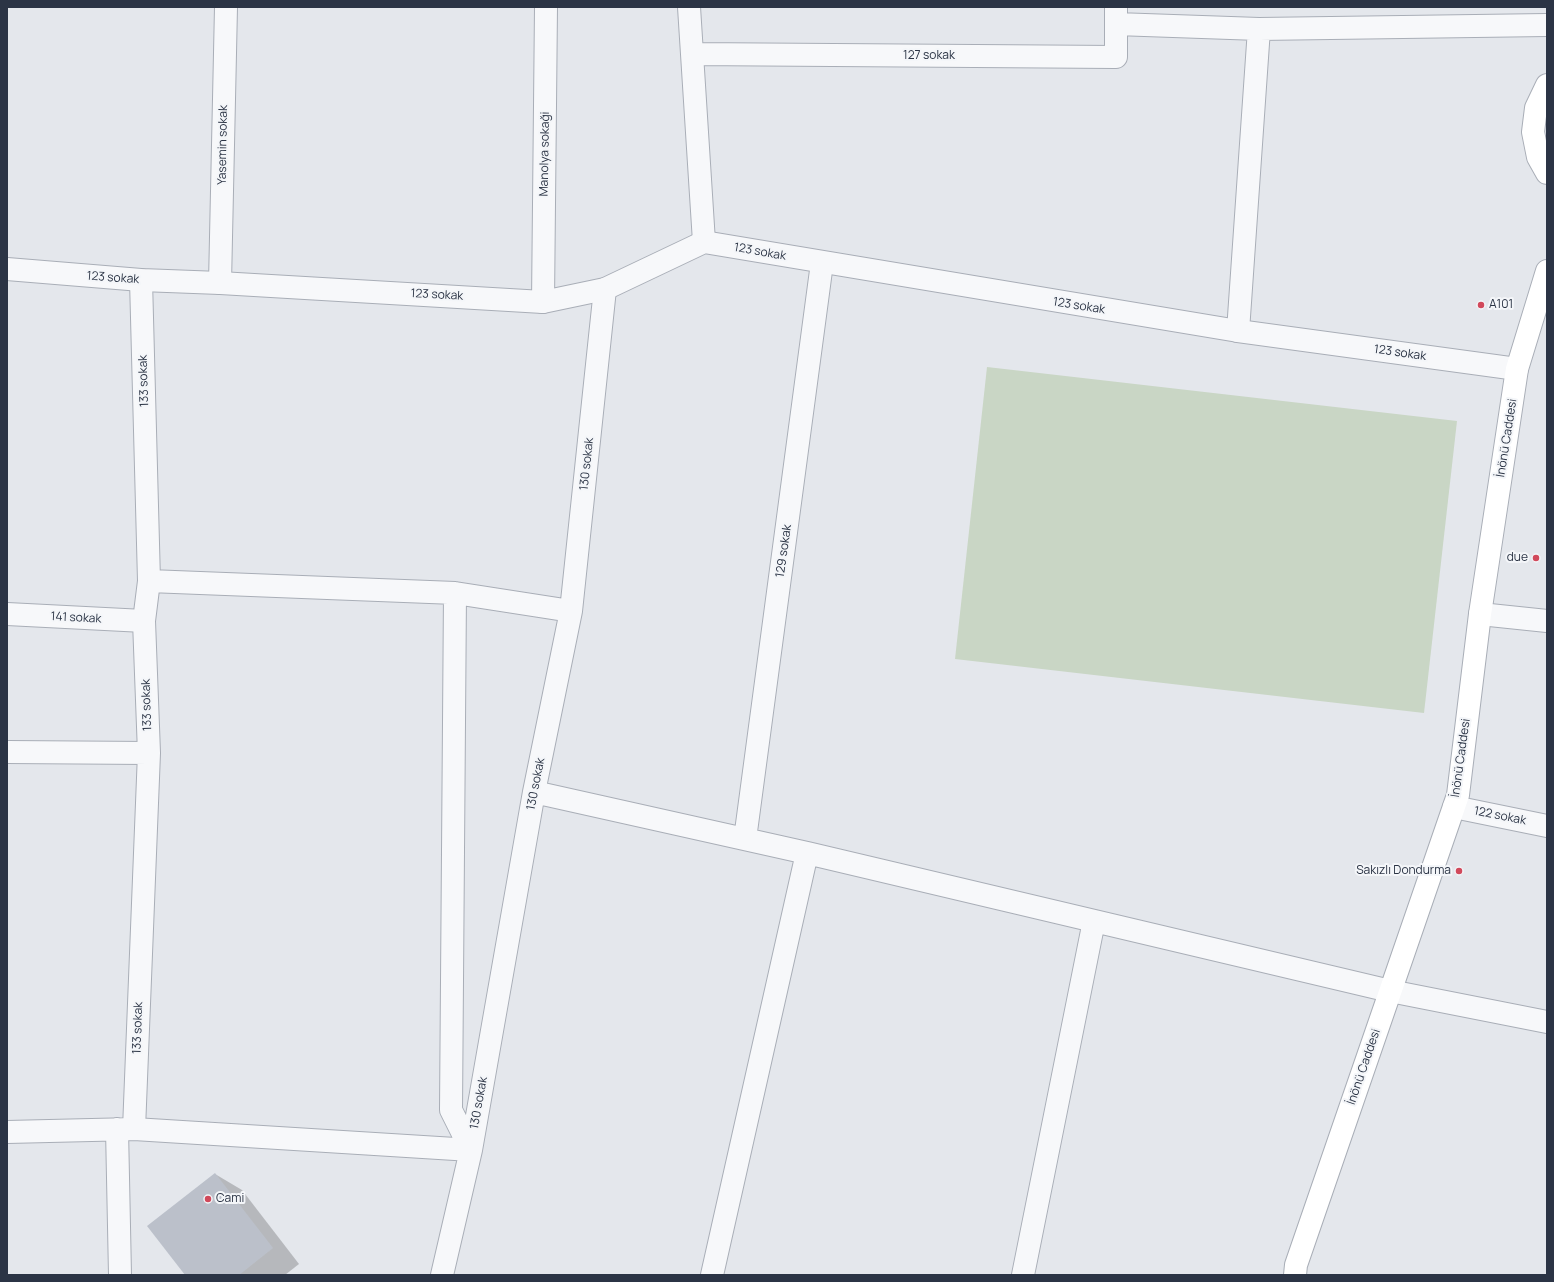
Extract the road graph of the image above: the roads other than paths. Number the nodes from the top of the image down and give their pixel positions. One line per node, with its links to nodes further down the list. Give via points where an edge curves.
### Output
1 (226, 7): 15 (street, Yasemin sokak)
2 (546, 7): 17 (street, Manolya sokaği)
3 (689, 7): 7 (street)
4 (1116, 16): 6 (street); 7 (street, 127 sokak, via 1116,57)
5 (1547, 24): 6 (street)
6 (1258, 29): 18 (street)
7 (692, 54): 10 (street)
8 (1547, 85): 9 (main road, via 1536,108 1533,132 1538,157)
9 (1547, 173)
10 (704, 242): 11 (street, 123 sokak); 16 (street, 123 sokak)
11 (822, 263): 18 (street, 123 sokak); 32 (street, 129 sokak)
12 (7, 269): 14 (street, 123 sokak)
13 (1547, 271): 19 (main road, İnönü Caddesi)
14 (141, 280): 15 (street, 123 sokak); 20 (street, 133 sokak)
15 (220, 283): 17 (street, 123 sokak)
16 (605, 289): 17 (street, 123 sokak); 22 (street, 130 sokak)
17 (544, 302)
18 (1238, 331): 19 (street, 123 sokak)
19 (1517, 369): 24 (main road, İnönü Caddesi)
20 (149, 581): 21 (street); 25 (street, 133 sokak)
21 (455, 593): 22 (street); 39 (street, via 451,1110)
22 (571, 610): 29 (street, 130 sokak)
23 (7, 614): 25 (street, 141 sokak)
24 (1480, 614): 26 (street); 30 (main road, İnönü Caddesi, via 1458,795)
25 (144, 621): 28 (street, 133 sokak)
26 (1547, 621)
27 (7, 752): 28 (street)
28 (149, 752): 37 (street, 133 sokak)
29 (534, 792): 32 (street); 39 (street, 130 sokak)
30 (1454, 807): 31 (street, 122 sokak); 35 (main road, İnönü Caddesi)
31 (1547, 826)
32 (745, 839): 33 (street)
33 (807, 853): 34 (street); 42 (street)
34 (1094, 921): 35 (street); 43 (street)
35 (1390, 991): 36 (street); 44 (main road, İnönü Caddesi, via 1296,1265)
36 (1547, 1022)
37 (125, 1129): 38 (street); 39 (street); 40 (street, 133 sokak)
38 (7, 1132)
39 (471, 1150): 41 (street, 130 sokak)
40 (120, 1275)
41 (442, 1275)
42 (712, 1275)
43 (1023, 1275)
44 (1295, 1275)

